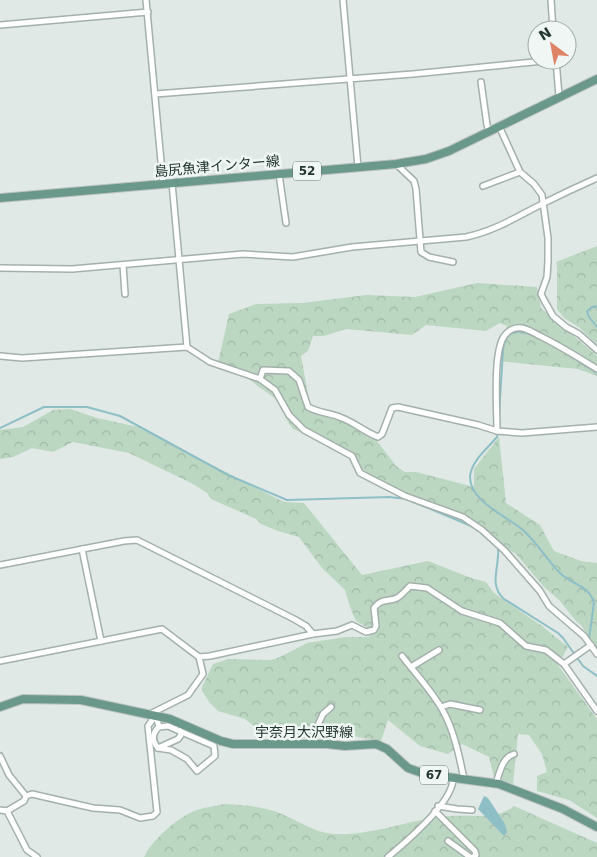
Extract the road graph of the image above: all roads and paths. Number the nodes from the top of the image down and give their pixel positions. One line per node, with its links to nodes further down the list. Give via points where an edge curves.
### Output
1 (146, 0): 4 (street)
2 (343, 0): 9 (street)
3 (551, 0): 5 (street)
4 (148, 12): 6 (street); 12 (street)
5 (553, 20)
6 (0, 25)
7 (527, 63): 9 (street)
8 (556, 70): 13 (street)
9 (351, 78): 12 (street); 17 (street)
10 (597, 78): 13 (main road, 島尻魚津インター線 / 52)
11 (481, 82): 15 (street)
12 (156, 94): 22 (street)
13 (559, 96): 14 (main road, 島尻魚津インター線 / 52)
14 (500, 126): 15 (main road, 島尻魚津インター線 / 52); 18 (street)
15 (489, 131): 16 (main road, 島尻魚津インター線 / 52, via 436,156)
16 (396, 164): 17 (main road, 島尻魚津インター線 / 52); 27 (street, via 414,181)
17 (358, 167): 19 (main road, 島尻魚津インター線 / 52)
18 (520, 172): 23 (street); 25 (street, via 534,184 542,195)
19 (279, 174): 21 (main road, 島尻魚津インター線 / 52); 26 (street)
20 (597, 178): 25 (street)
21 (172, 183): 22 (main road, 島尻魚津インター線 / 52); 28 (street)
22 (162, 184): 24 (main road, 島尻魚津インター線 / 52)
23 (483, 186)
24 (0, 198)
25 (543, 203): 27 (street, via 483,234); 34 (street, via 548,261 541,294 553,316)
26 (286, 223)
27 (419, 241): 28 (street, via 293,257 243,254); 29 (street, via 424,254)
28 (179, 260): 30 (street); 33 (street)
29 (453, 262)
30 (123, 265): 31 (street, via 72,269); 32 (street)
31 (0, 268)
32 (125, 294)
33 (187, 347): 35 (street, via 22,358); 37 (street, via 210,362)
34 (597, 350)
35 (0, 356)
36 (597, 369): 39 (street, via 527,329 509,331 500,346)
37 (260, 379): 39 (street, via 263,370 289,371 299,380 308,407 341,417 378,437 392,408 398,407); 44 (street, via 275,390 289,415 304,430 352,456 360,473 405,496 450,511 477,526 505,551 540,590 549,606)
38 (597, 427): 39 (street, via 522,433)
39 (497, 431)
40 (82, 549): 41 (street); 42 (street, via 138,540 294,619); 43 (street)
41 (0, 565)
42 (312, 634): 48 (street); 50 (street, via 337,631 352,625 366,632 374,630 374,608 377,604 398,598 410,586 418,586 427,588 462,611 500,623 526,646 546,650)
43 (101, 641): 48 (street, via 162,628); 49 (street)
44 (591, 645): 46 (street); 50 (street)
45 (439, 650): 51 (street)
46 (597, 654)
47 (402, 656): 51 (street)
48 (199, 657): 57 (street, via 203,674 188,695)
49 (0, 661)
50 (564, 664): 56 (street)
51 (411, 667): 54 (street)
52 (0, 707): 57 (main road, 宇奈月大沢野線 / 67, via 23,699 60,699)
53 (332, 707): 60 (street, via 324,714)
54 (441, 707): 55 (street, via 450,704); 65 (street, via 459,753)
55 (480, 710)
56 (597, 711)
57 (153, 715): 58 (street); 60 (main road, 宇奈月大沢野線 / 67, via 185,725 221,742); 67 (street, via 148,726 157,812 152,816 140,818 120,810 93,808 32,794)
58 (159, 727): 59 (street, via 168,726); 61 (street, via 153,736)
59 (180, 731): 61 (street, via 178,739); 61 (street, via 214,746 215,756 197,771 187,759)
60 (309, 744): 64 (main road, 宇奈月大沢野線 / 67, via 376,744 414,771)
61 (158, 748)
62 (514, 754): 66 (street, via 504,760)
63 (0, 756): 67 (street, via 9,776)
64 (453, 778): 65 (main road, 宇奈月大沢野線 / 67); 68 (street, via 450,792)
65 (464, 779): 66 (main road, 宇奈月大沢野線 / 67)
66 (496, 783): 72 (main road, 宇奈月大沢野線 / 67, via 555,805)
67 (26, 796): 71 (street, via 24,801)
68 (437, 808): 70 (street); 75 (street); 76 (street, via 475,851 476,855)
69 (0, 810): 71 (street)
70 (472, 810)
71 (7, 811): 74 (street, via 27,850)
72 (597, 827)
73 (448, 840): 76 (street)
74 (37, 857)
75 (388, 857)
76 (471, 857)

